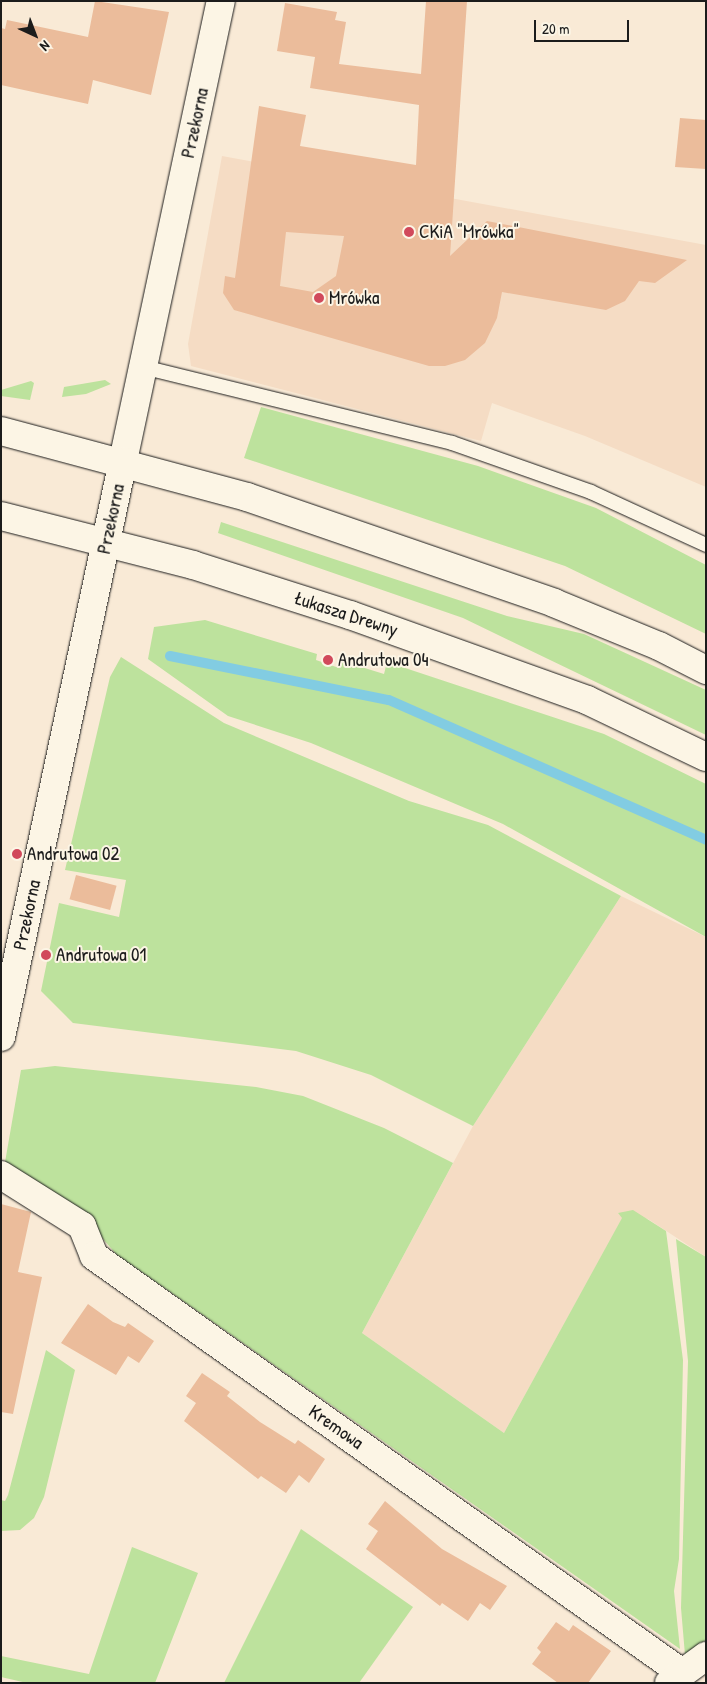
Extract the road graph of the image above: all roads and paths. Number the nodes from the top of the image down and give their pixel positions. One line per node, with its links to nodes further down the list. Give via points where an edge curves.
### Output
1 (221, 1): 2 (street, Przekorna)
2 (143, 367): 4 (street, Przekorna); 7 (lane, via 452,443 590,492)
3 (1, 431): 4 (street)
4 (123, 461): 6 (street, Przekorna); 8 (street, via 219,488 554,603 659,646)
5 (1, 516): 6 (street, Łukasza Drewny)
6 (106, 542): 9 (street, Łukasza Drewny, via 193,565 471,656 587,700); 10 (street, Przekorna)
7 (706, 545)
8 (706, 670)
9 (706, 757)
10 (1, 1037)
11 (1, 1175): 13 (street, Kremowa, via 82,1226 94,1256)
12 (706, 1656): 13 (street, Kremowa)
13 (676, 1678)

